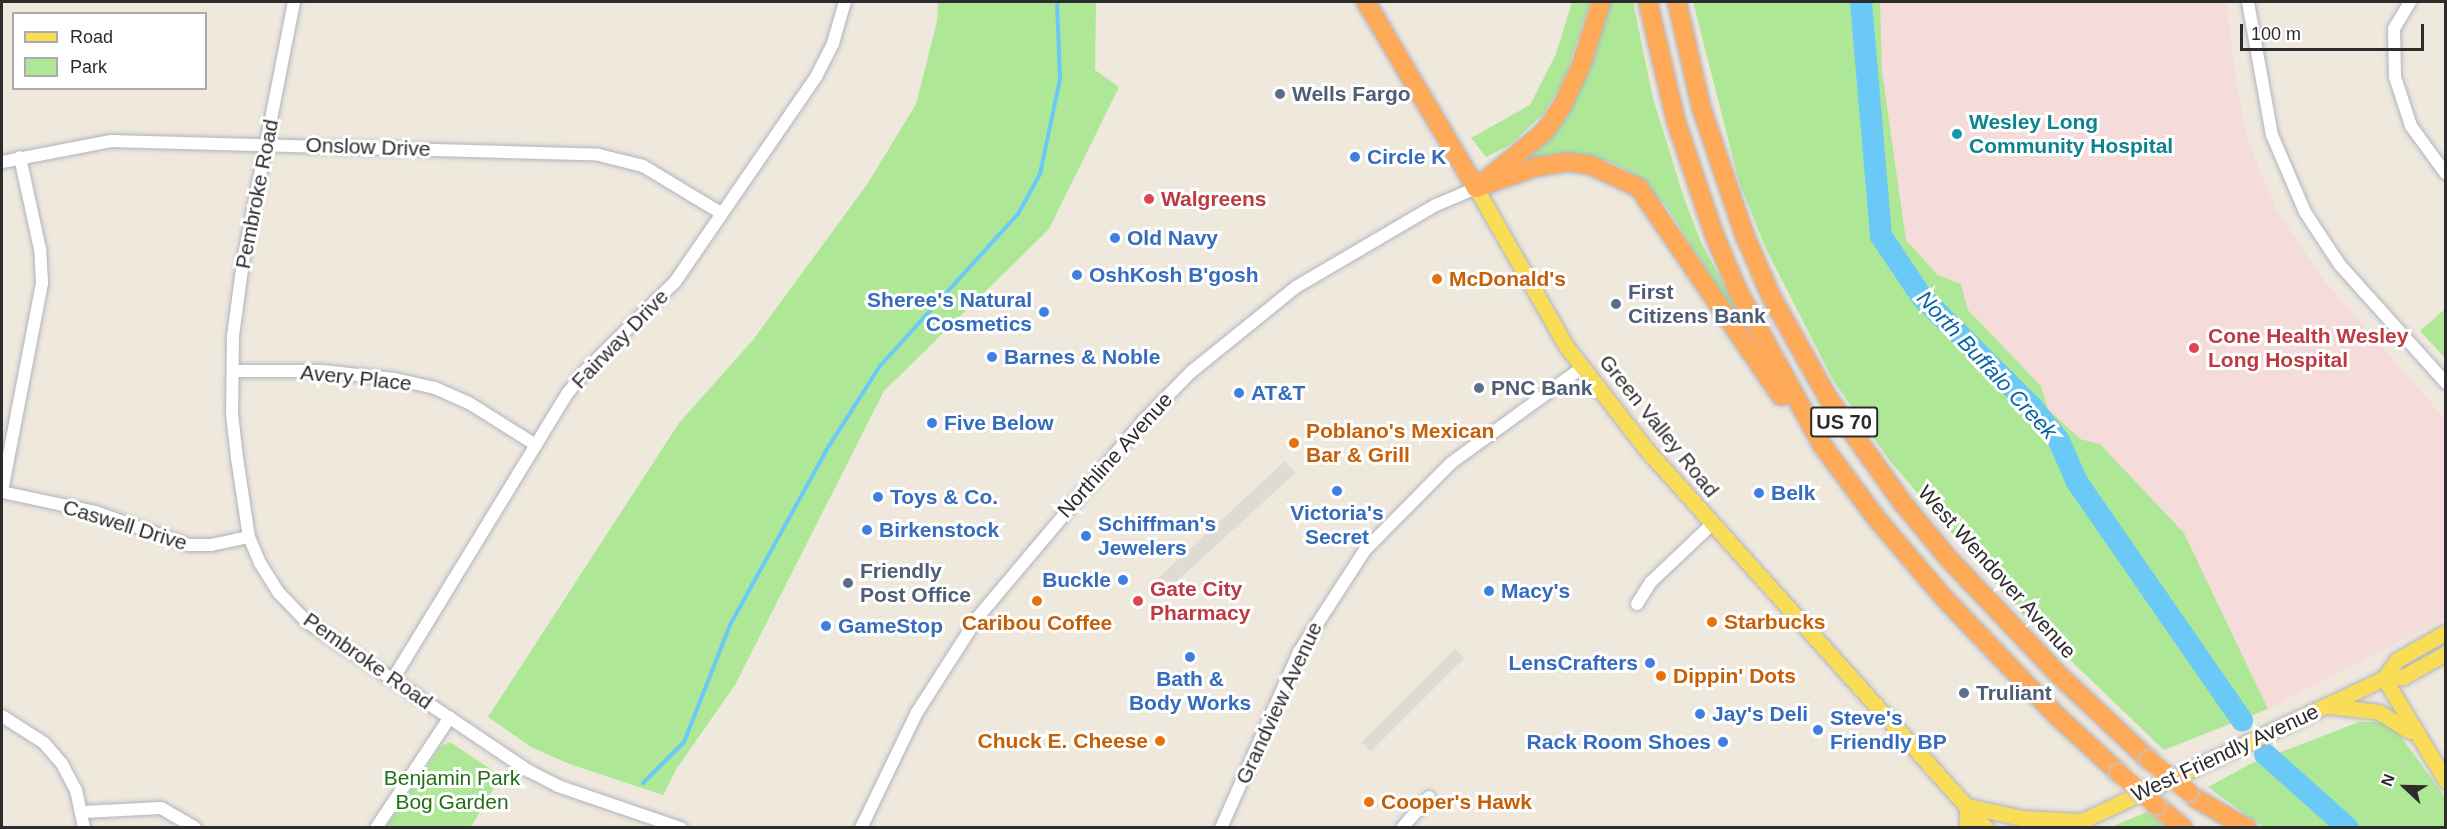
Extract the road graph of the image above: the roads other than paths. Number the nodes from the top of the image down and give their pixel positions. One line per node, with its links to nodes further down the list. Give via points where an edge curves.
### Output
1 (294, 2): 9 (street, Pembroke Road)
2 (845, 2): 14 (street, Fairway Drive, via 833,43 816,77)
3 (1366, 2): 13 (highway, Green Valley Road)
4 (1601, 2): 13 (highway, via 1581,66 1556,115 1528,147)
5 (1648, 2): 19 (highway, US 70, via 1676,121 1714,234 1749,312)
6 (1677, 2): 33 (highway, West Wendover Avenue / US 70, bridge, via 1701,106 1745,236 1771,296 1828,398 1895,493 1948,558 2060,676)
7 (2248, 2): 17 (street, via 2272,135 2305,212 2340,265)
8 (2410, 2): 12 (street, via 2394,30 2395,77 2411,126)
9 (266, 144): 10 (street, Onslow Drive, via 111,141); 14 (street, Onslow Drive, via 599,155 643,166); 16 (street, Pembroke Road, via 243,262)
10 (20, 157): 11 (street, Onslow Drive); 20 (street, via 40,249 42,283)
11 (2, 162)
12 (2445, 174)
13 (1476, 188): 15 (main road, Green Valley Road); 19 (highway, via 1536,167 1566,162 1590,165 1640,188 1786,403); 42 (street, Northline Avenue, via 1436,205 1296,286 1191,372 1144,420 978,617 916,714)
14 (721, 213): 18 (street, Fairway Drive, via 675,282 586,370)
15 (1582, 368): 21 (main road, Green Valley Road); 43 (street, Grandview Avenue, via 1451,463 1365,550 1299,652)
16 (233, 371): 18 (street, Avery Place, via 322,371 395,378 435,388 469,404); 22 (street, Pembroke Road, via 232,414)
17 (2445, 383)
18 (536, 445): 27 (street, Fairway Drive)
19 (1822, 445): 47 (highway, US 70, bridge, via 1876,518 1945,599 2056,715)
20 (2, 492): 22 (street, Caswell Drive, via 95,512 189,545)
21 (1711, 525): 23 (street, via 1651,582); 35 (main road, Green Valley Road)
22 (249, 537): 27 (street, Pembroke Road, via 260,564 291,606 324,634)
23 (1637, 604)
24 (2445, 632): 26 (main road, West Friendly Avenue, via 2397,660)
25 (2445, 653): 26 (main road, West Friendly Avenue, via 2403,677)
26 (2384, 678): 28 (main road, West Friendly Avenue); 31 (main road)
27 (393, 679): 30 (street, Pembroke Road)
28 (2326, 706): 31 (main road, via 2379,712); 37 (main road, West Friendly Avenue)
29 (2, 716): 36 (street, via 45,743 62,764)
30 (450, 717): 40 (street); 41 (street, Pembroke Road, via 558,786)
31 (2415, 735): 32 (main road)
32 (2445, 781)
33 (2192, 795): 48 (highway, West Wendover Avenue / US 70); 49 (highway)
34 (1429, 797): 44 (street)
35 (1967, 806): 37 (main road, via 2022,818); 45 (main road); 46 (main road, Green Valley Road)
36 (83, 812): 38 (street); 39 (street, via 161,808)
37 (2078, 824)
38 (84, 828)
39 (195, 828)
40 (376, 828)
41 (681, 828)
42 (861, 828)
43 (1221, 828)
44 (1401, 828)
45 (1967, 828)
46 (1986, 828)
47 (2183, 828)
48 (2228, 828)
49 (2247, 828)

